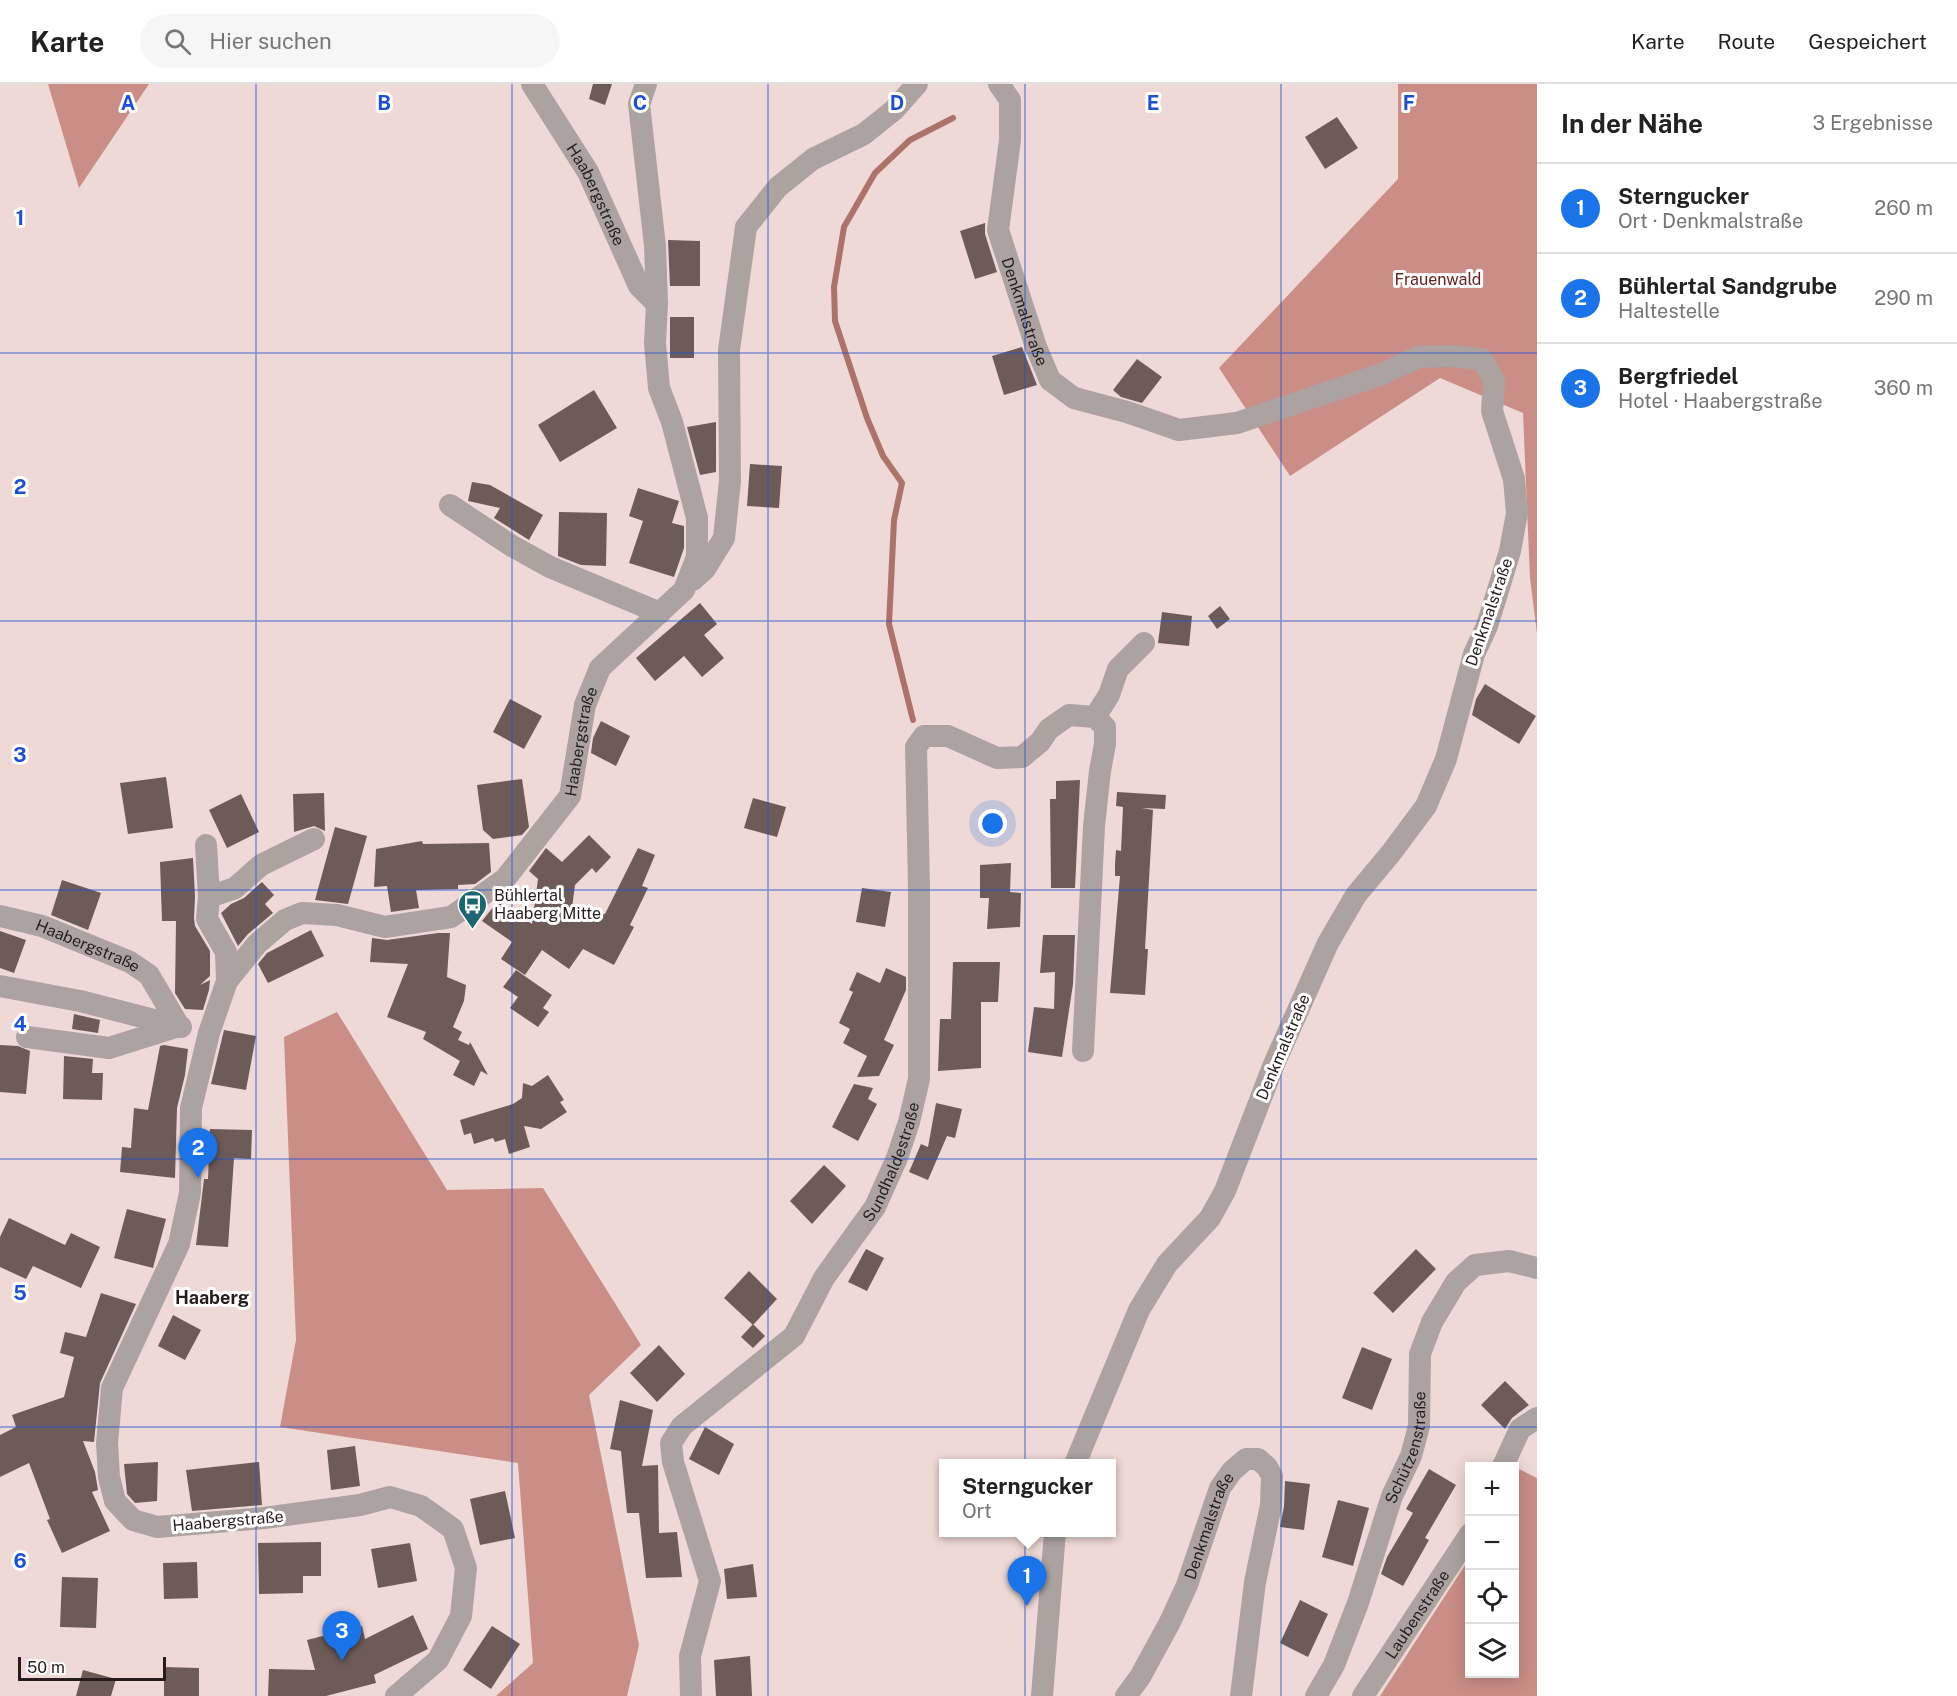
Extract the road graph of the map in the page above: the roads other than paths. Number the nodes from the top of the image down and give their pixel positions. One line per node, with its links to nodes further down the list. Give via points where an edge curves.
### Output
1 (532, 84): 5 (street, Haabergstraße, via 588,172 639,286)
2 (646, 84): 5 (street, Haabergstraße, via 639,104 655,246)
3 (917, 84): 7 (street, via 894,110 864,134 813,159 778,188 746,227 729,350 730,481 724,538 705,569)
4 (999, 84): 23 (street, Denkmalstraße, via 1010,100 1010,130 998,230 1050,380 1074,398 1179,430 1237,423 1382,374 1418,357 1482,359 1494,381 1492,411 1514,480 1516,513 1510,551 1491,616 1474,654 1446,759 1426,806 1356,895 1328,943 1225,1191 1210,1218 1167,1264 1139,1310)
5 (657, 304): 7 (street, Haabergstraße, via 659,388 697,518 697,557)
6 (450, 505): 8 (street, via 550,567)
7 (684, 590): 8 (street, Haabergstraße)
8 (660, 613): 15 (street, Haabergstraße, via 600,668 585,705 570,796 505,879 451,917 385,927 337,915 302,913 285,920 257,944)
9 (1144, 643): 10 (street, via 1118,669 1109,695)
10 (1095, 717): 20 (street, via 1105,727 1105,744 1094,826); 28 (street, Sundhaldestraße, via 1069,715 1022,757 996,758 948,736 924,736 916,747 919,1079 909,1122 875,1207 824,1278 794,1336 682,1426 670,1443 710,1581 690,1656)
11 (314, 839): 13 (street, via 261,865 236,888)
12 (206, 845): 13 (street, Haabergstraße)
13 (209, 897): 15 (street, Haabergstraße, via 207,919 226,952)
14 (0, 916): 17 (street, Haabergstraße, via 42,926 130,962 149,975)
15 (227, 981): 18 (street, Haabergstraße)
16 (0, 986): 17 (street, via 80,1000)
17 (179, 1026): 18 (street); 19 (street, via 109,1048)
18 (208, 1033): 27 (street, Haabergstraße, via 191,1108 190,1193 180,1244 112,1388 107,1443 115,1501 133,1520 157,1527 360,1506 390,1497 421,1506 453,1529 466,1568 461,1616 438,1660)
19 (27, 1037)
20 (1083, 1051)
21 (1537, 1269): 32 (street, Schützenstraße, via 1509,1261 1474,1265 1456,1282 1432,1322 1420,1354 1419,1426 1411,1456 1392,1496 1334,1665)
22 (1537, 1419): 24 (street, via 1521,1429)
23 (1077, 1459)
24 (1505, 1462)
25 (1055, 1537): 29 (street)
26 (1465, 1542): 33 (street, Laubenstraße)
27 (396, 1696)
28 (691, 1696)
29 (1042, 1696)
30 (1126, 1696): 31 (street, Denkmalstraße, via 1140,1677 1187,1586 1220,1488 1246,1459 1258,1459 1272,1476 1272,1505 1255,1582)
31 (1241, 1696)
32 (1316, 1696)
33 (1363, 1696)

